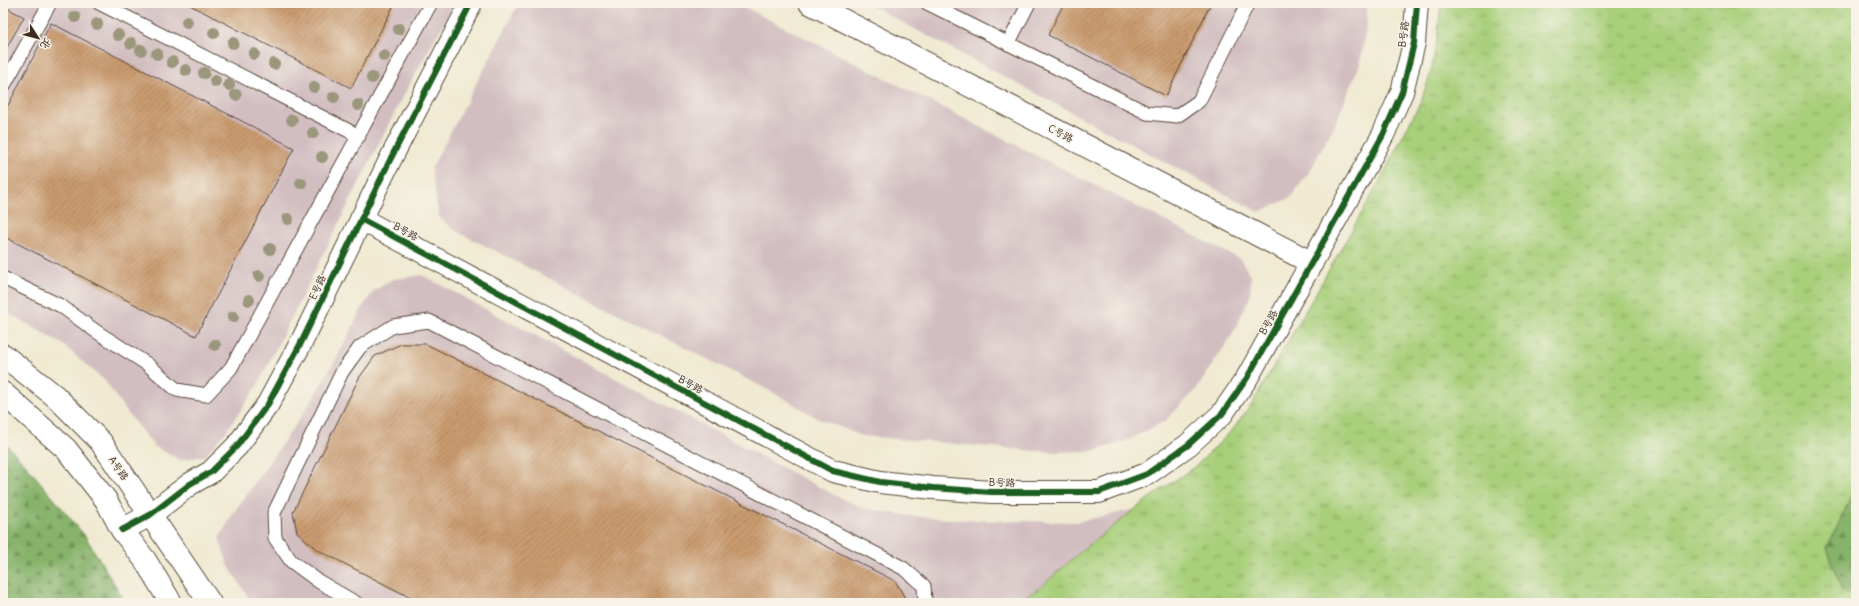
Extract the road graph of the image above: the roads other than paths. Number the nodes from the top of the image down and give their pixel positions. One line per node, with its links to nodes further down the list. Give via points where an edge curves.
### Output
1 (50, 3): 11 (lane)
2 (98, 3): 12 (lane)
3 (431, 3): 12 (lane)
4 (471, 3): 13 (street, E号路)
5 (810, 3): 14 (street, C号路)
6 (927, 3): 10 (lane)
7 (1029, 3): 10 (lane)
8 (1248, 3): 10 (lane, via 1199,101 1177,116 1147,113)
9 (1417, 3): 14 (street, B号路, via 1414,43 1402,92 1383,135)
10 (1008, 44)
11 (3, 87)
12 (359, 136): 15 (lane, via 231,368 206,395 177,390 148,364 61,306)
13 (361, 219): 14 (street, B号路, via 833,471 888,483 992,492 1099,492 1147,474 1188,445 1222,414 1247,378); 18 (street, E号路, via 302,341 268,404 237,446 211,472 190,484)
14 (1312, 262)
15 (3, 278)
16 (3, 355): 18 (street, A号路, via 55,396 101,442)
17 (3, 393): 19 (street, via 66,449 106,500)
18 (150, 515): 19 (street, E号路); 21 (street, A号路)
19 (122, 530): 20 (street, via 145,560)
20 (171, 603)
21 (210, 603)
22 (356, 603): 23 (lane, via 318,582 291,561 275,538 274,514 342,372 360,347 393,326 429,321 903,568 924,586)
23 (925, 603)

